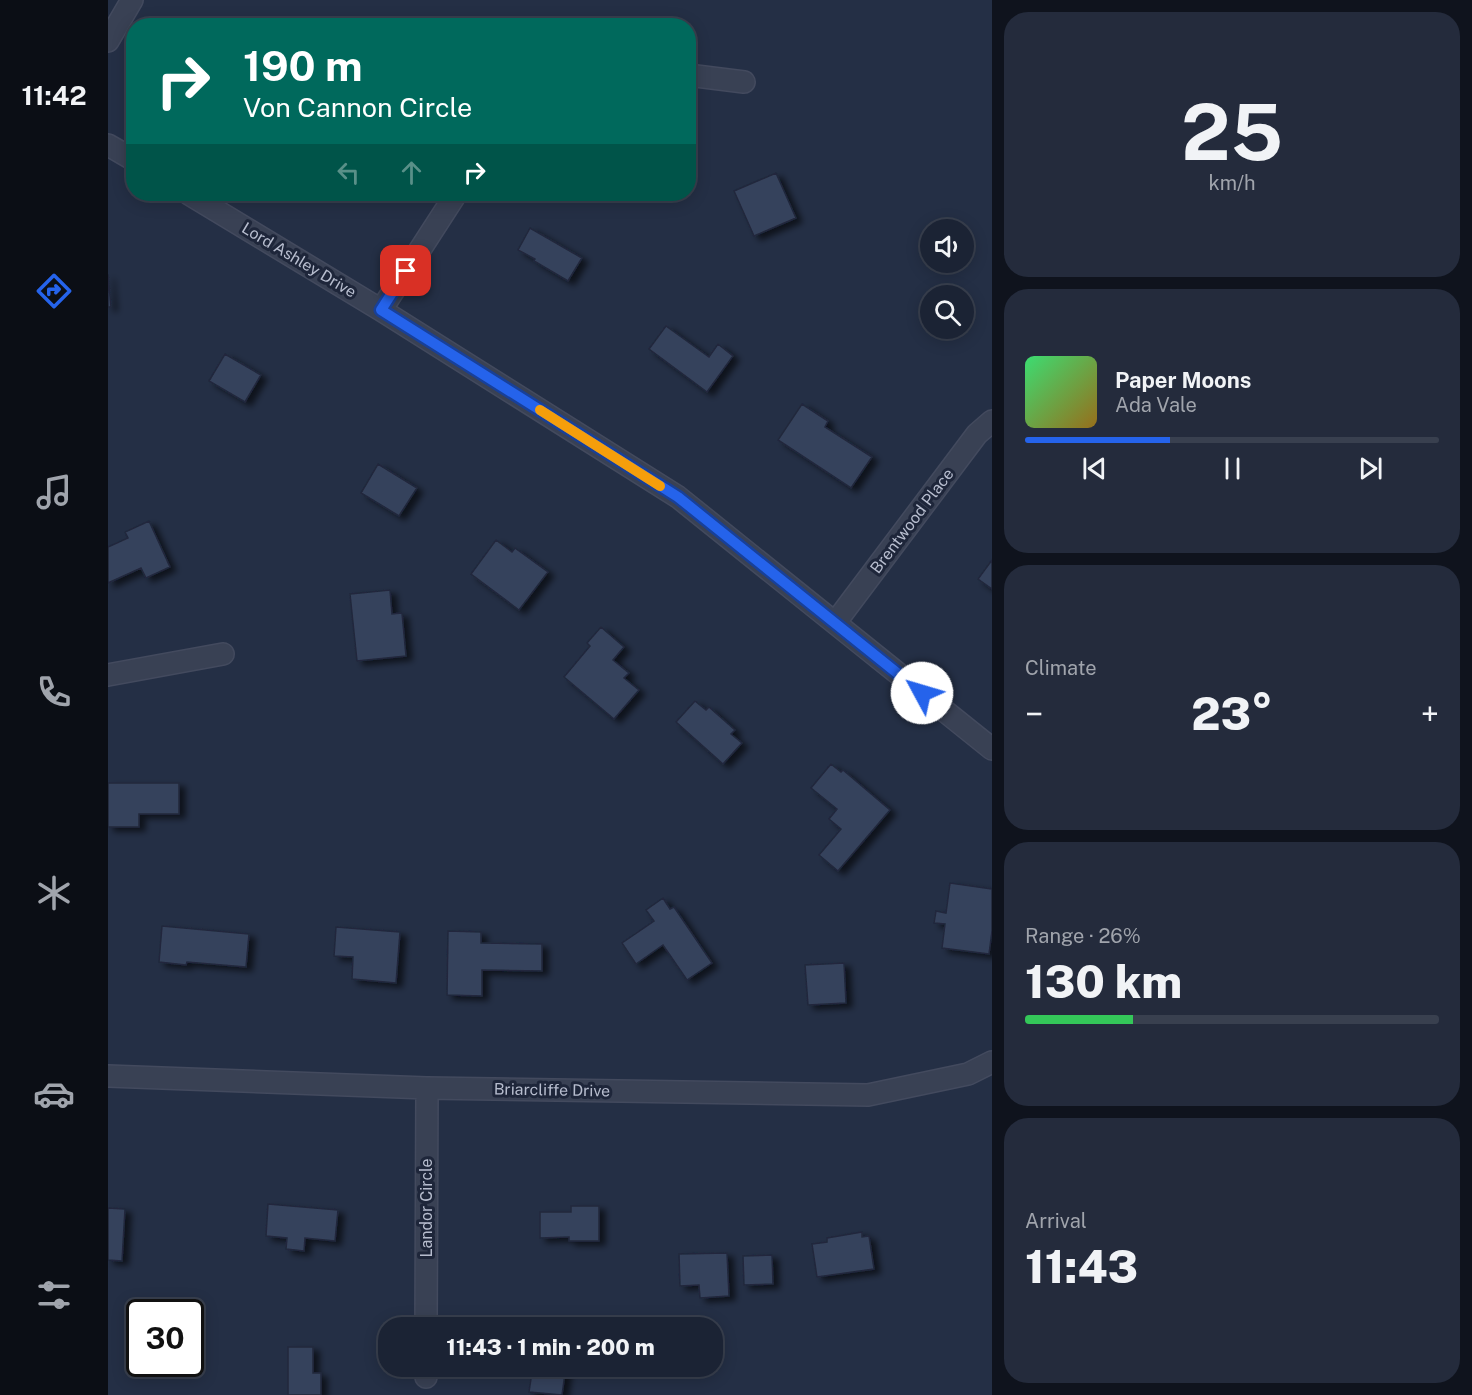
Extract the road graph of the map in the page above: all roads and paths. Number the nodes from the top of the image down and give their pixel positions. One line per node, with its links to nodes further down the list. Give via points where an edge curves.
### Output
1 (132, 0): 2 (street)
2 (108, 41)
3 (696, 76): 4 (street)
4 (744, 82)
5 (108, 145): 6 (street)
6 (126, 155)
7 (201, 201): 9 (street, Lord Ashley Drive)
8 (451, 201): 9 (street)
9 (381, 310): 11 (street, Lord Ashley Drive, via 678,497)
10 (992, 421): 11 (street, Brentwood Place, via 977,435)
11 (835, 623): 14 (street, Lord Ashley Drive)
12 (223, 654): 13 (street)
13 (108, 675)
14 (992, 749)
15 (992, 1062): 17 (street, Briarcliffe Drive, via 968,1074 868,1095)
16 (108, 1076): 17 (street, Briarcliffe Drive)
17 (427, 1088): 18 (street, Landor Circle)
18 (426, 1317)

